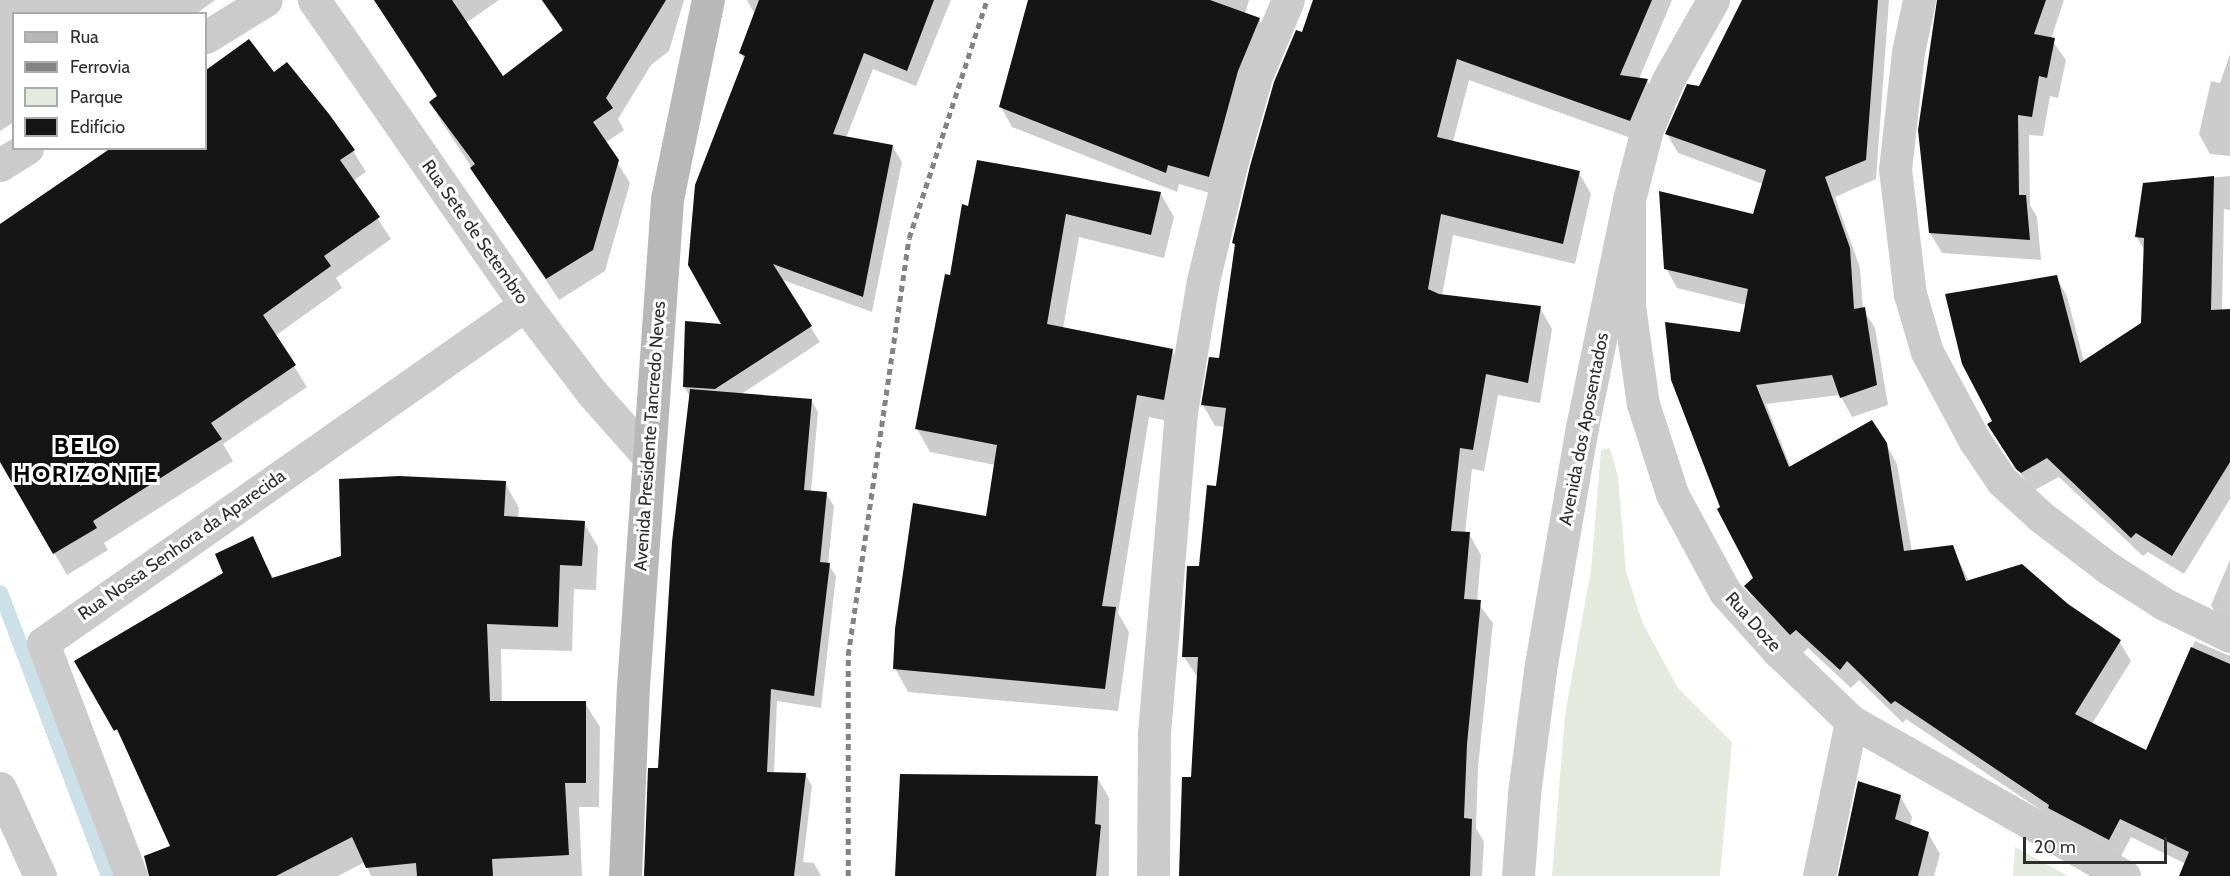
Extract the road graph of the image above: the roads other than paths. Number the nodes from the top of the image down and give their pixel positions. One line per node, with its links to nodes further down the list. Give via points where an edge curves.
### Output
1 (266, 0): 7 (street)
2 (314, 0): 11 (street, Rua Sete de Setembro)
3 (708, 0): 12 (street, Avenida Presidente Tancredo Neves, via 667,199)
4 (1288, 0): 19 (street, via 1256,76 1232,161 1203,281 1180,412 1154,733)
5 (1713, 0): 10 (street, Avenida dos Aposentados, via 1668,80 1647,129)
6 (1919, 0): 13 (street, via 1908,52 1895,169 1911,294 1927,352 1975,441 2002,481 2108,568 2164,604)
7 (207, 36)
8 (24, 150): 9 (street)
9 (0, 165)
10 (1629, 200): 14 (street, Rua Doze, via 1629,306 1635,363 1655,450 1672,494 1725,592 1777,650); 20 (street, Avenida dos Aposentados, via 1582,427 1540,670)
11 (525, 305): 12 (street, Rua Sete de Setembro, via 592,393); 17 (street, Rua Nossa Senhora da Aparecida, via 43,643)
12 (648, 456): 18 (street, Avenida Presidente Tancredo Neves)
13 (2230, 636)
14 (1851, 721): 21 (street); 22 (street, Rua Doze)
15 (0, 788): 16 (street)
16 (40, 876)
17 (131, 876)
18 (625, 876)
19 (1153, 876)
20 (1518, 876)
21 (1819, 876)
22 (2124, 876)

